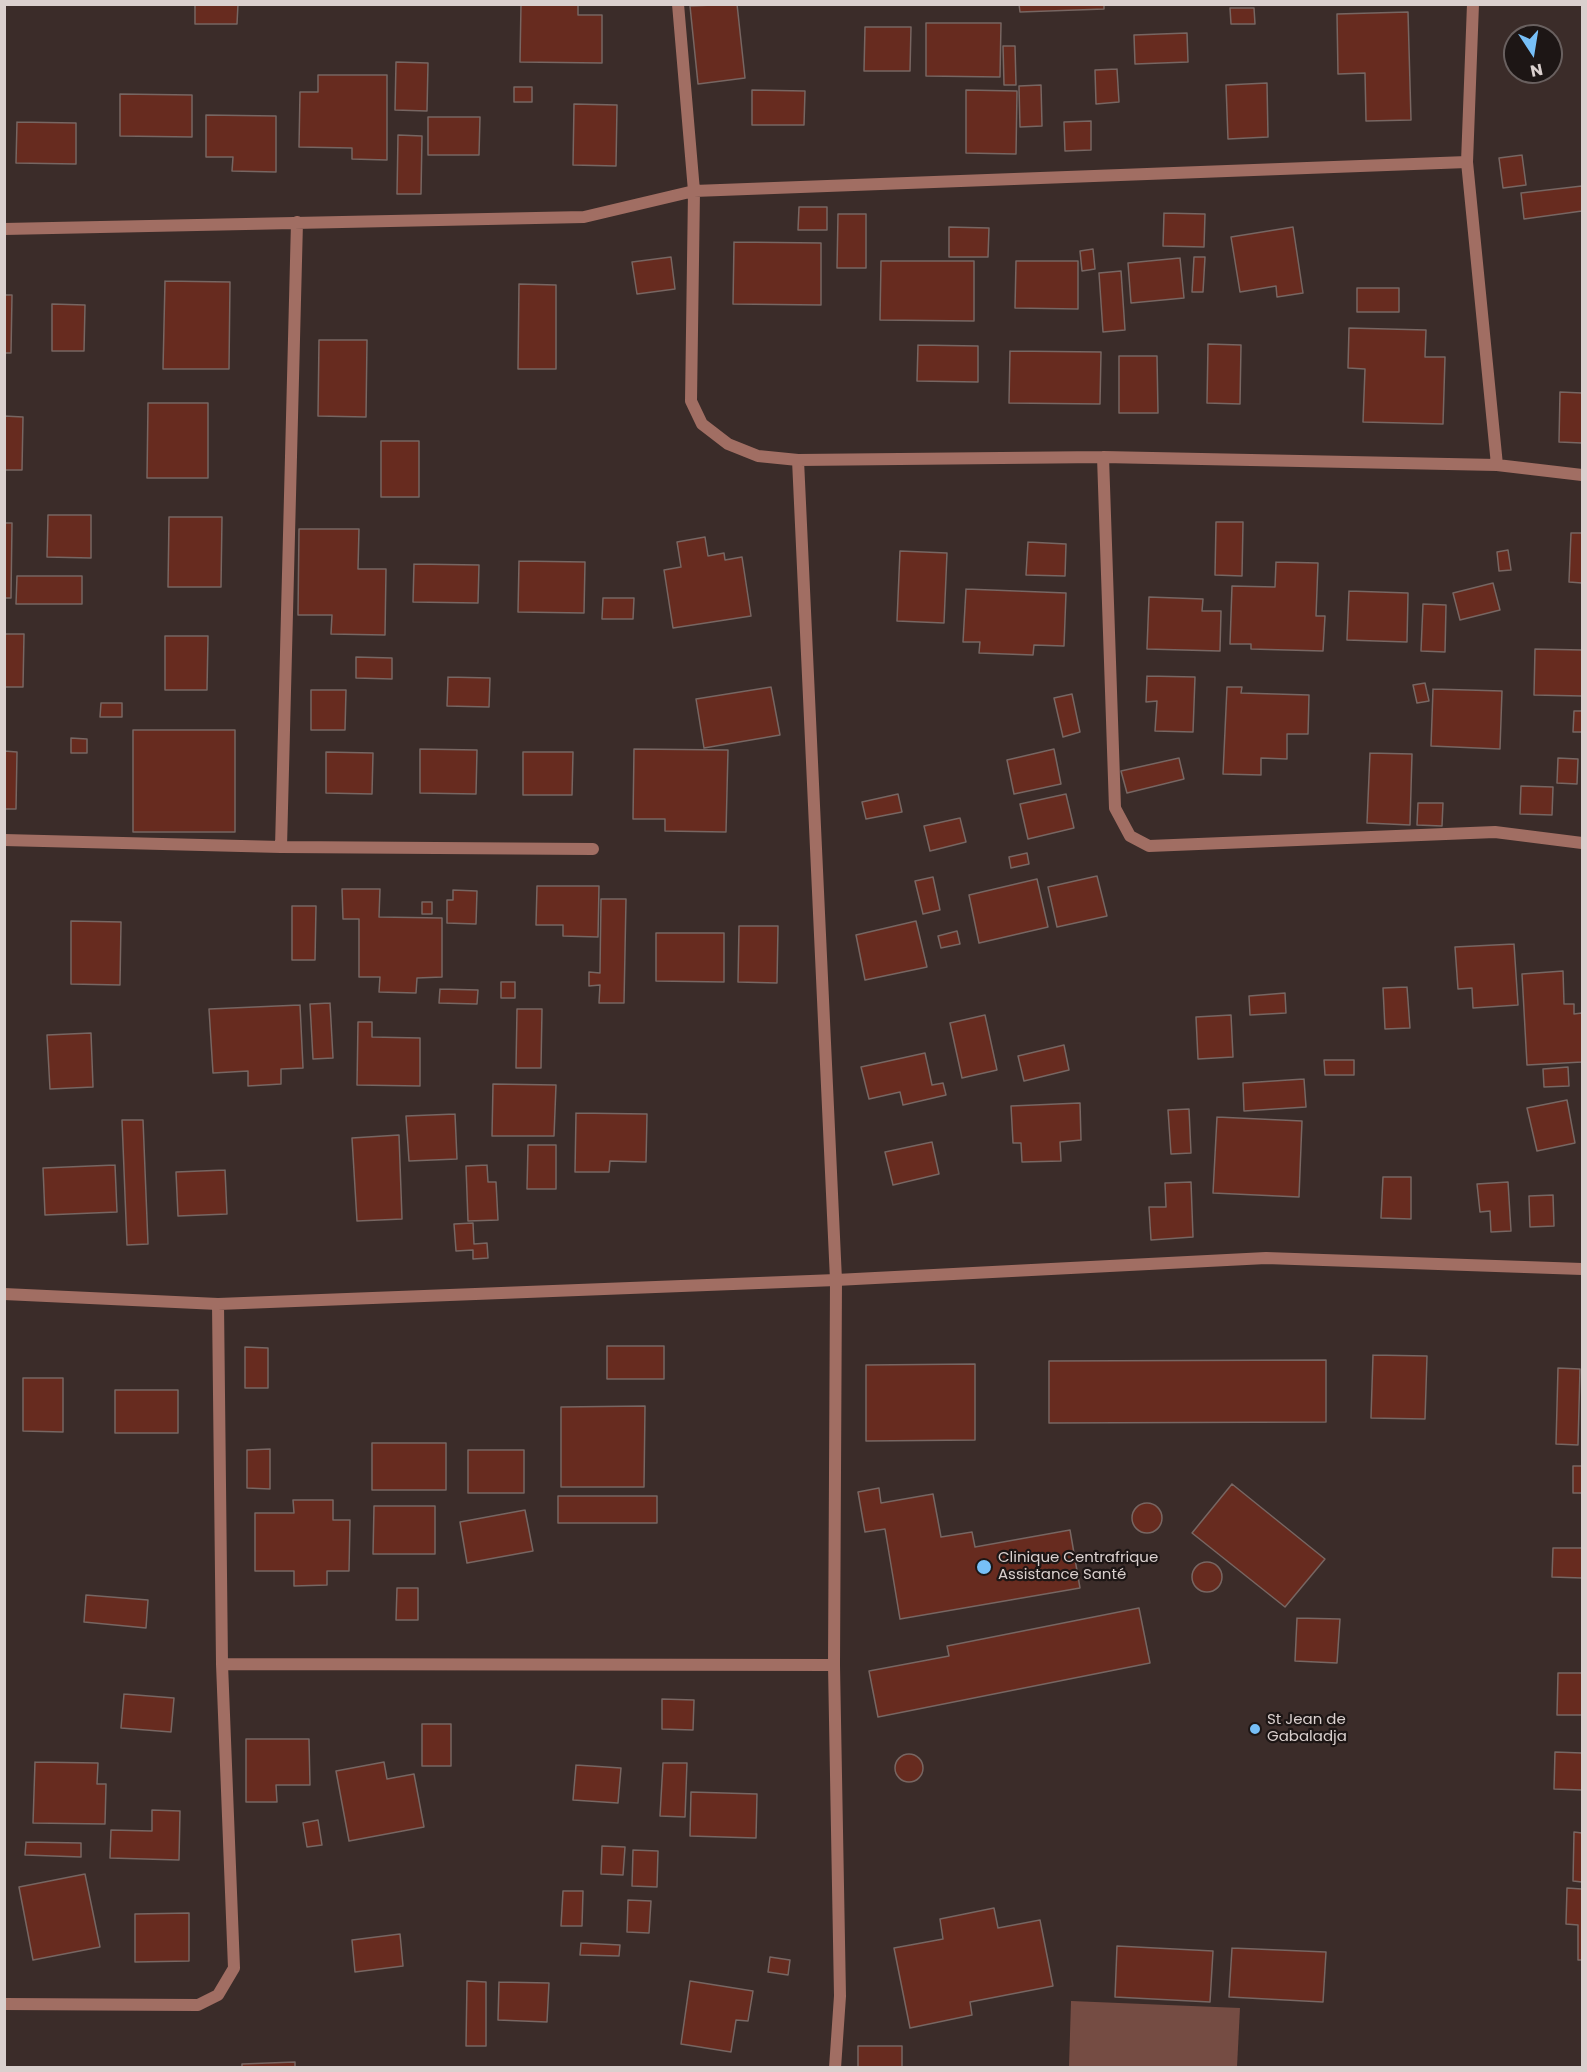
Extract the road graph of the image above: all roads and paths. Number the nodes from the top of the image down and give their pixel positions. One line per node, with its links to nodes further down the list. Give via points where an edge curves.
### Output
1 (678, 4): 4 (street)
2 (1473, 4): 3 (street)
3 (1467, 162): 4 (street); 9 (street)
4 (694, 191): 5 (street, via 584,217); 8 (street, via 691,401 702,424 728,444 758,456)
5 (297, 222): 6 (street); 13 (street)
6 (4, 229)
7 (1103, 457): 8 (street); 9 (street); 12 (street, via 1115,808 1130,836 1149,846 1495,832)
8 (798, 460): 16 (street)
9 (1497, 465): 10 (street)
10 (1582, 475)
11 (4, 840): 13 (street)
12 (1582, 843)
13 (281, 847): 14 (street)
14 (593, 849)
15 (1582, 1269): 16 (street, via 1266,1258)
16 (836, 1280): 18 (street); 20 (street)
17 (4, 1294): 18 (street)
18 (218, 1304): 19 (street)
19 (222, 1664): 20 (street); 21 (street, via 234,1968 218,1995 198,2005)
20 (834, 1665): 22 (street, via 840,1996)
21 (4, 2004)
22 (835, 2067)

